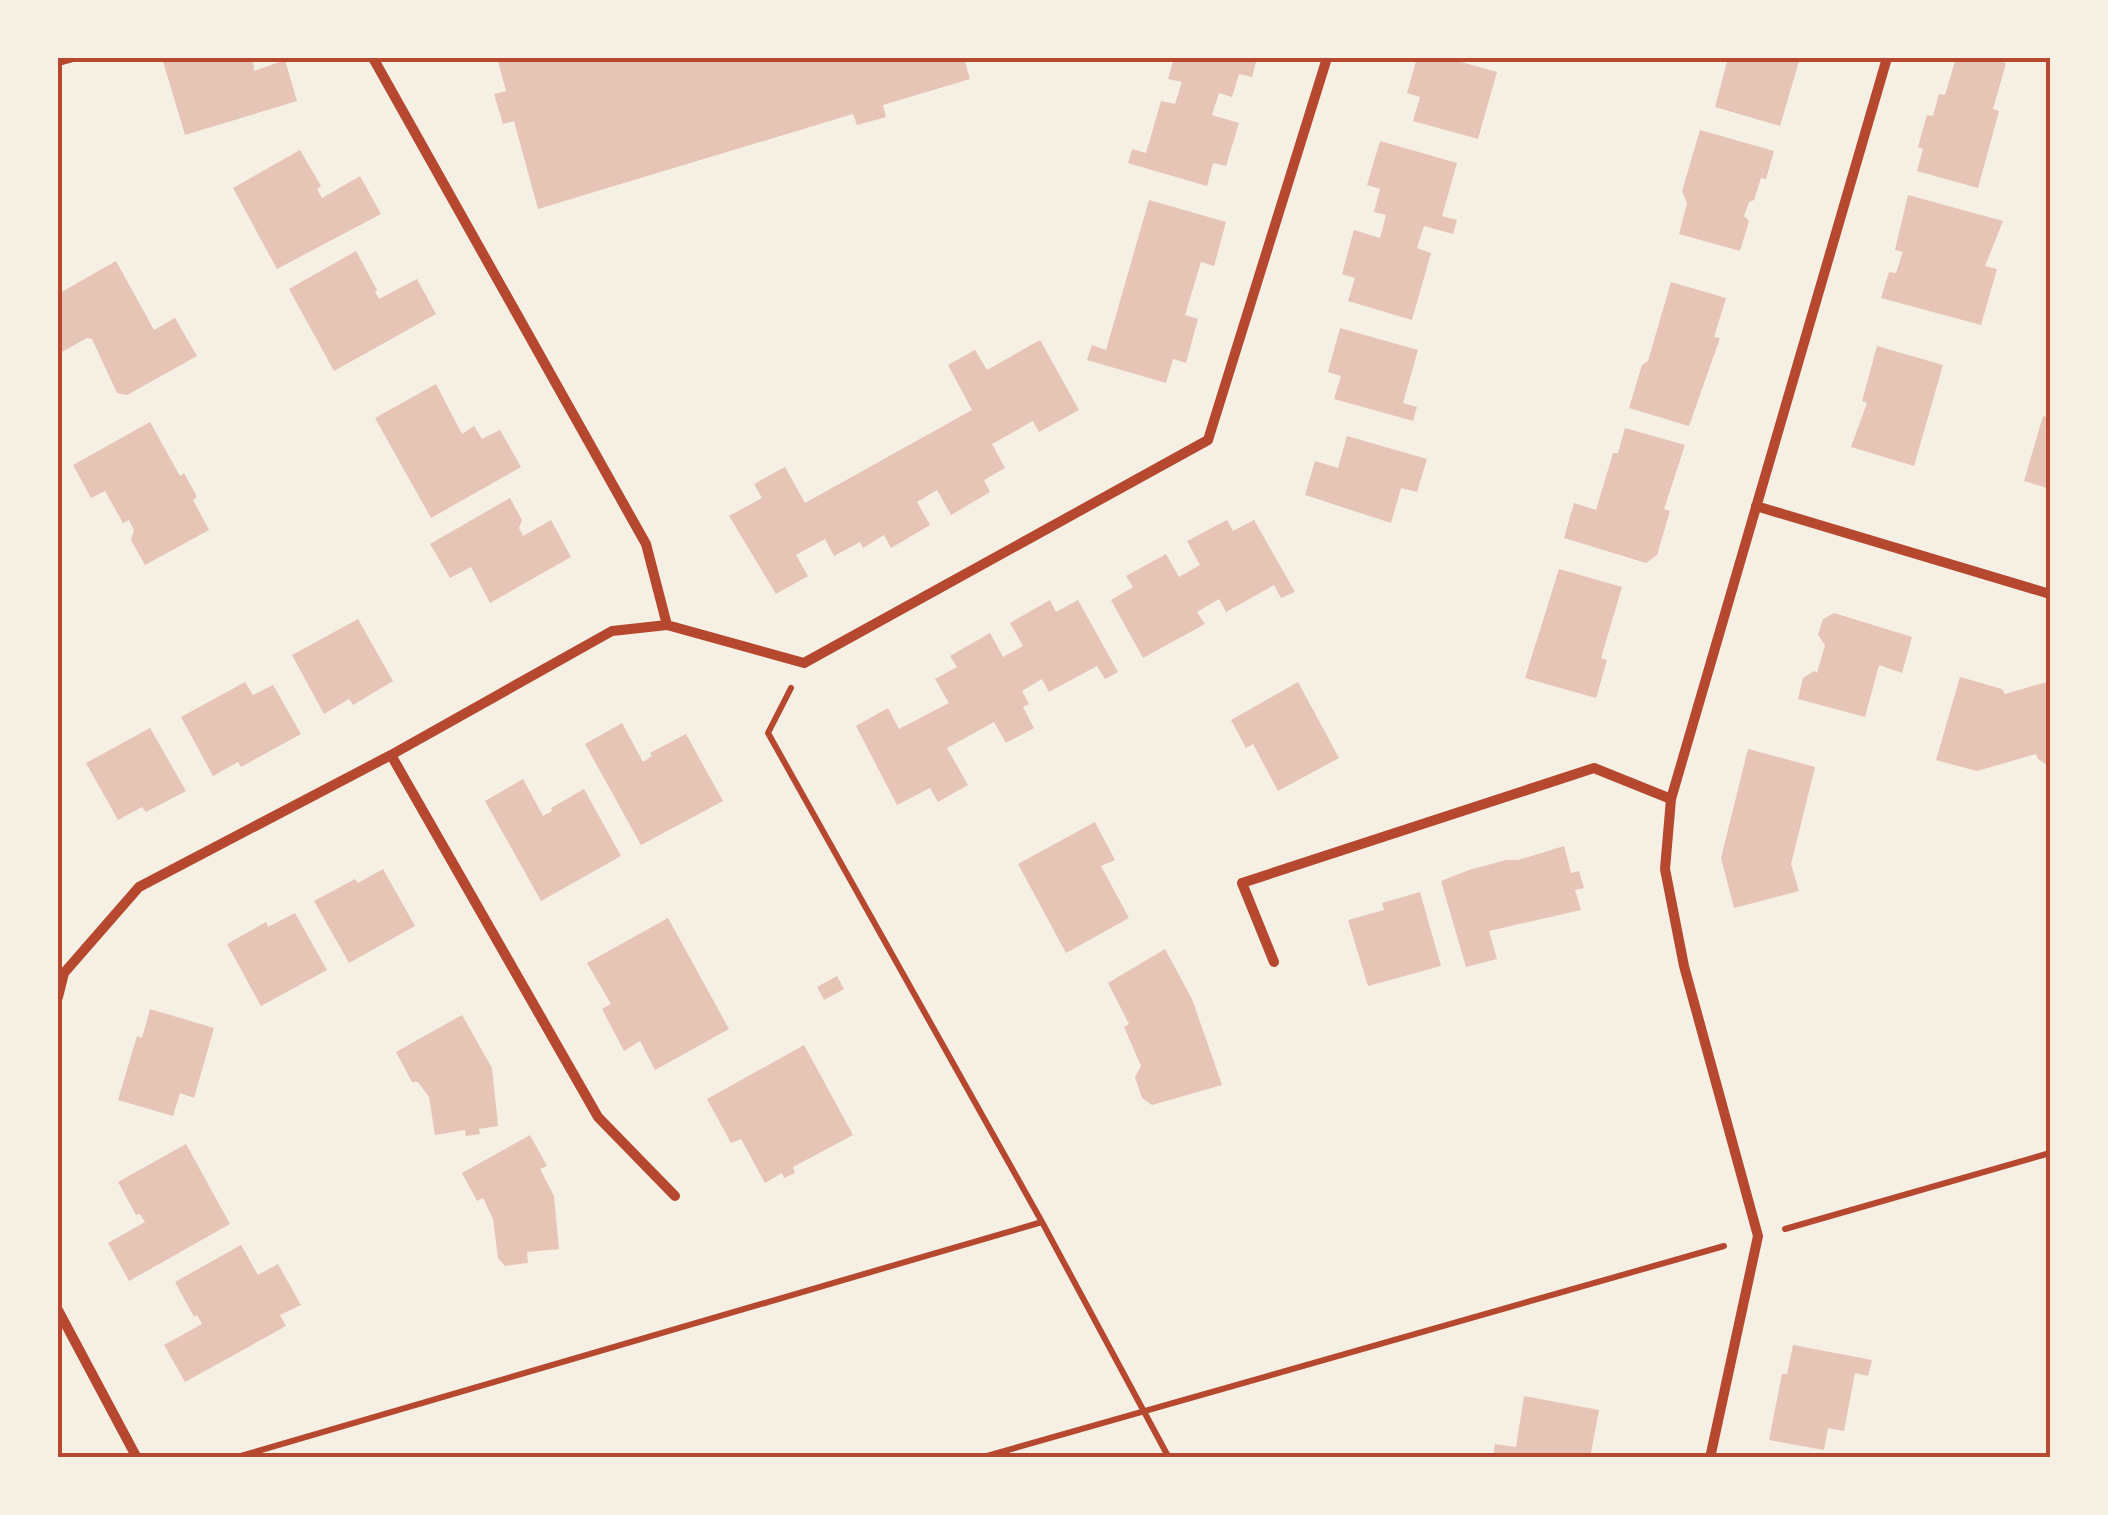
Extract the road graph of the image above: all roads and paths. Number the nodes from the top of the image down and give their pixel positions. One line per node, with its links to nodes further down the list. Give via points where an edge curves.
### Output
1 (76, 58): 5 (path)
2 (373, 58): 8 (street, via 646,544)
3 (1327, 58): 9 (street, via 1208,440)
4 (1887, 58): 6 (street)
5 (58, 63)
6 (1756, 506): 7 (street); 11 (street)
7 (2050, 594)
8 (667, 625): 9 (street); 10 (street, via 612,631)
9 (804, 663): 16 (path, via 768,733)
10 (391, 755): 13 (street, via 139,887 64,973); 15 (street, via 598,1117)
11 (1671, 799): 12 (street, via 1594,768 1242,882); 17 (street, via 1665,869 1680,946)
12 (1274, 962)
13 (58, 998)
14 (2050, 1154): 17 (path)
15 (675, 1196)
16 (1042, 1222): 19 (path); 21 (path)
17 (1758, 1236): 19 (path); 24 (street)
18 (58, 1310): 20 (street)
19 (1143, 1411): 22 (path); 23 (path)
20 (138, 1458)
21 (234, 1458)
22 (980, 1458)
23 (1169, 1458)
24 (1710, 1458)

